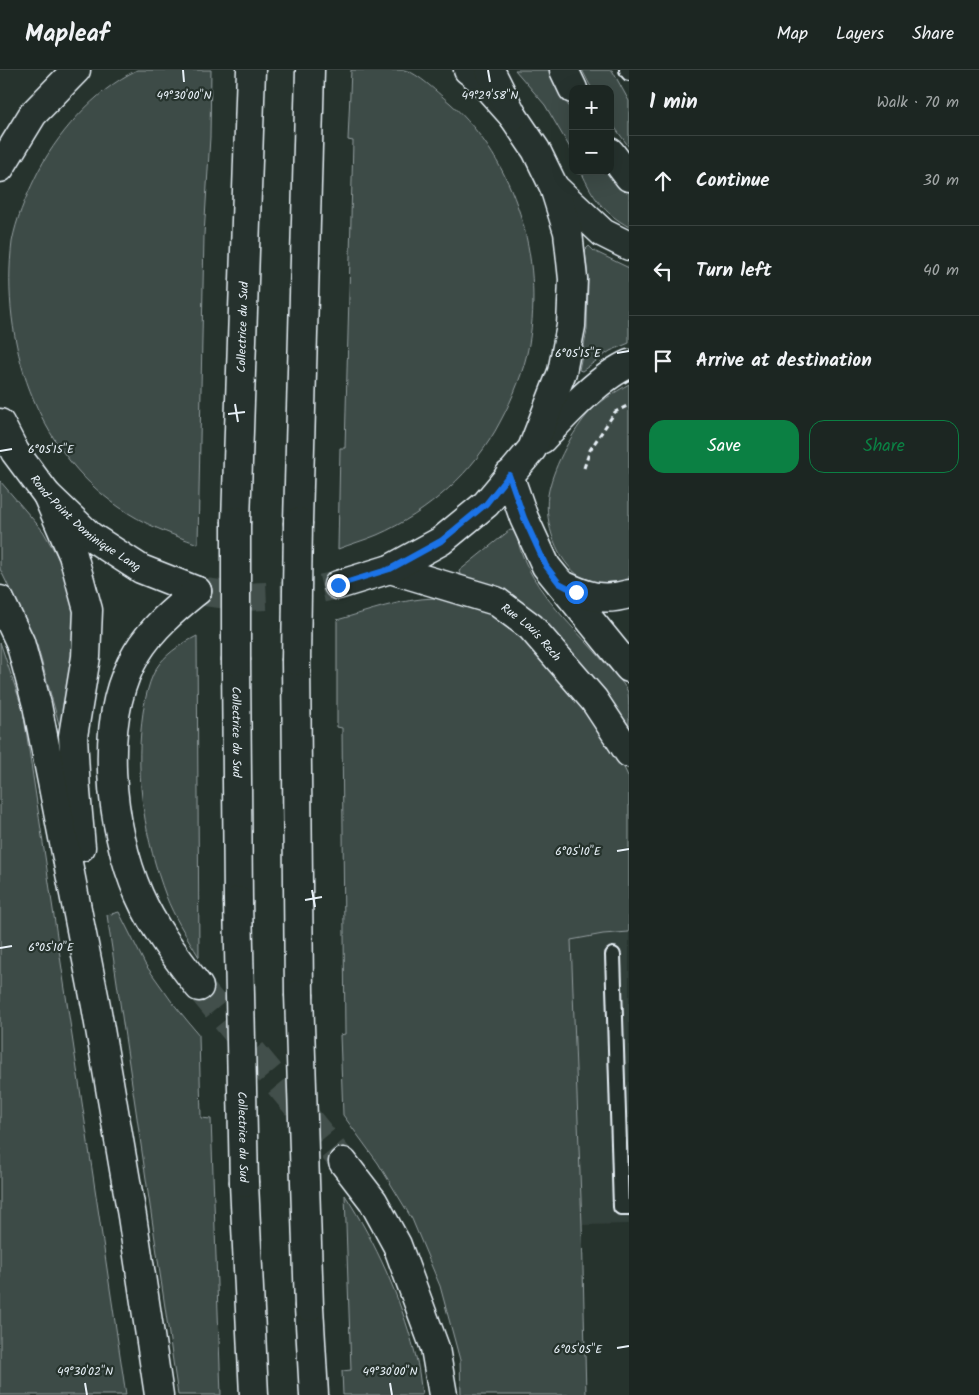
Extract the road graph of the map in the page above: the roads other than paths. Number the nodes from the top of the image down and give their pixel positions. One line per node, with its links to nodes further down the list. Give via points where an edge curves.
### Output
1 (76, 70): 12 (main road, via 33,114)
2 (468, 70): 10 (main road)
3 (490, 70): 10 (main road)
4 (564, 70): 9 (main road)
5 (627, 70): 8 (lane)
6 (251, 71): 34 (main road, Collectrice du Sud, bridge, via 236,521 236,660 244,1183)
7 (310, 72): 35 (main road, bridge, via 296,661 299,994 308,1307)
8 (629, 74)
9 (571, 85)
10 (513, 116): 14 (main road, via 536,150)
11 (614, 157): 13 (main road)
12 (0, 165)
13 (629, 177)
14 (554, 187): 15 (main road, via 603,233); 18 (main road, via 568,232 573,279 571,326 562,372)
15 (629, 246)
16 (629, 364): 18 (main road, via 581,399)
17 (0, 423): 20 (main road, Rond-Point Dominique Lang, via 15,452)
18 (532, 449): 19 (main road)
19 (509, 475): 21 (main road, via 486,504 441,541); 22 (main road, via 546,566)
20 (47, 495): 29 (main road, Rond-Point Dominique Lang, via 90,536 141,569 197,591 163,620 137,653 119,692 113,734 113,789 122,843 139,896 166,944); 30 (main road, via 73,555 88,610 86,657 74,736 76,792)
21 (390, 569): 23 (main road); 27 (main road, Rue Louis Rech, via 496,601 531,627 594,700)
22 (559, 583): 24 (main road, via 594,598); 26 (main road)
23 (338, 585)
24 (629, 594)
25 (0, 600): 30 (main road, via 20,642 37,705)
26 (629, 668)
27 (629, 753)
28 (613, 955): 32 (lane, via 621,1207)
29 (199, 987)
30 (96, 1006): 33 (main road)
31 (343, 1162): 36 (main road, via 373,1202 397,1244 435,1348)
32 (629, 1207)
33 (159, 1395)
34 (254, 1395)
35 (314, 1395)
36 (443, 1395)

